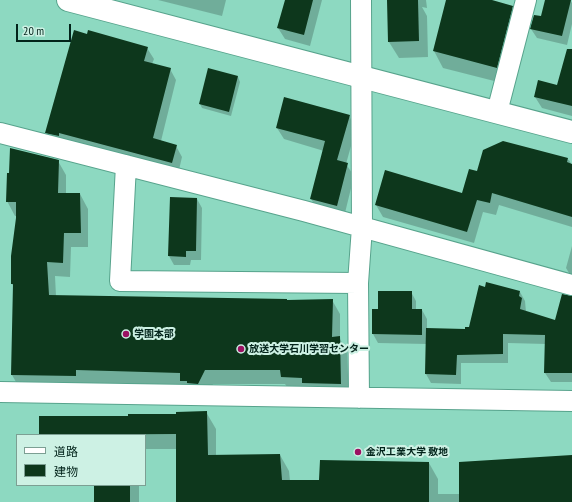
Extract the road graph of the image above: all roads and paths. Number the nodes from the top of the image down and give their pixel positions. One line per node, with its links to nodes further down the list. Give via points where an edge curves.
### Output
1 (68, 0): 4 (street)
2 (361, 0): 4 (street)
3 (526, 0): 5 (street)
4 (362, 77): 5 (street); 9 (street)
5 (497, 112): 6 (street)
6 (572, 132)
7 (0, 133): 8 (street)
8 (126, 165): 9 (street); 10 (street, via 120,281)
9 (362, 227): 10 (street); 11 (street)
10 (358, 283): 13 (street)
11 (572, 285)
12 (0, 392): 13 (street)
13 (360, 398): 14 (street)
14 (572, 401)

